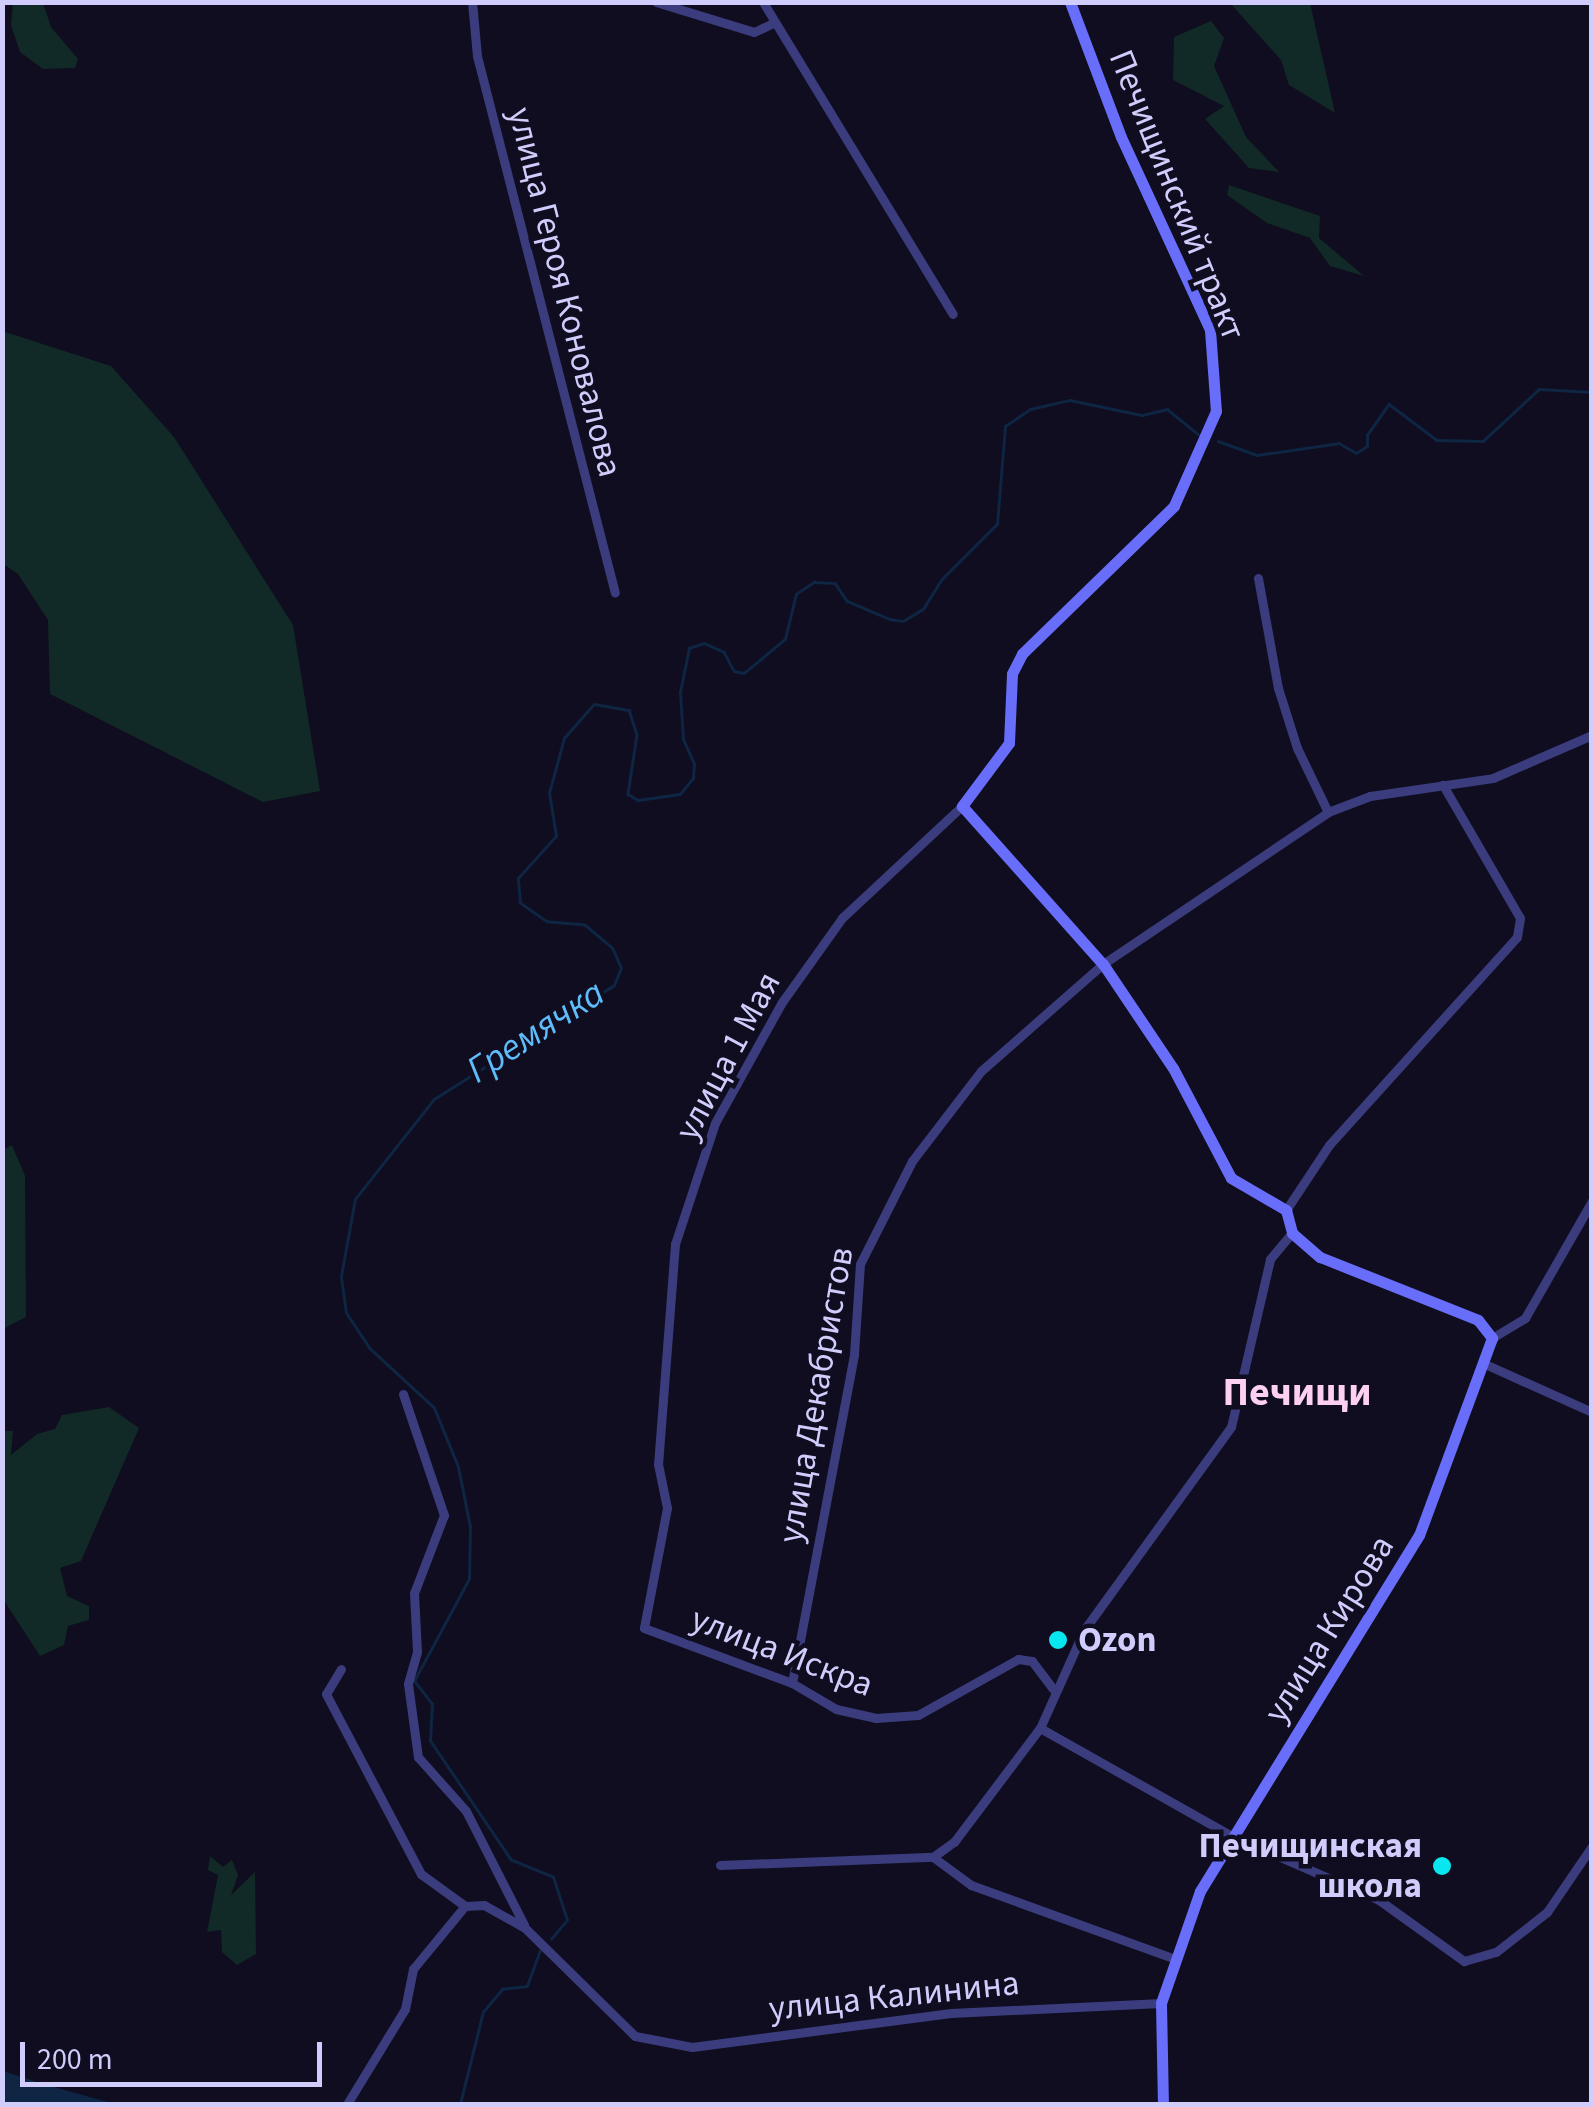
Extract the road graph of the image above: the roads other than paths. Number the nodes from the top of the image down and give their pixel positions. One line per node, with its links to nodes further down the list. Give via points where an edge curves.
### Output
1 (472, 2): 8 (street, улица Героя Коновалова, via 477,56)
2 (656, 2): 5 (street, via 754,32)
3 (763, 2): 5 (street)
4 (1070, 2): 11 (street, Печищинский тракт, via 1121,137 1210,330 1216,412 1174,506 1022,654 1012,674 1010,743)
5 (775, 22): 6 (street)
6 (953, 314)
7 (1258, 578): 12 (street, via 1296,748)
8 (615, 593)
9 (1592, 735): 10 (street, улица Декабристов, via 1494,778)
10 (1443, 785): 12 (street, улица Декабристов, via 1370,796); 15 (street, via 1520,918 1517,936 1328,1146)
11 (962, 806): 13 (street); 21 (street, улица 1 Мая, via 842,918 782,1002 715,1123 676,1244 658,1464 667,1508)
12 (1328, 812): 13 (street, улица Декабристов)
13 (1103, 964): 15 (street, via 1173,1068 1231,1178); 23 (street, улица Декабристов, via 981,1071 912,1162 868,1247)
14 (1592, 1200): 17 (street, via 1524,1318)
15 (1286, 1210): 16 (street)
16 (1292, 1233): 17 (street, via 1320,1257 1478,1320); 24 (street, via 1270,1260 1231,1428 1084,1630)
17 (1492, 1338): 18 (street, улица Кирова)
18 (1486, 1364): 20 (street); 26 (street, улица Кирова, via 1419,1535 1263,1796)
19 (403, 1394): 31 (street, via 444,1515 414,1593 417,1652 408,1684 418,1757 466,1811)
20 (1592, 1412)
21 (644, 1628): 23 (street, улица Искра)
22 (341, 1668): 30 (street, via 326,1694 421,1874)
23 (792, 1684): 24 (street, улица Искра, via 836,1710 876,1718 918,1715 1018,1660 1032,1662)
24 (1053, 1690): 25 (street)
25 (1040, 1728): 26 (street); 28 (street, via 954,1842)
26 (1232, 1836): 27 (street, via 1379,1900 1464,1961 1496,1952 1547,1912); 32 (street, улица Кирова, via 1200,1891)
27 (1592, 1846)
28 (933, 1858): 29 (street); 32 (street, via 970,1884)
29 (720, 1865)
30 (465, 1906): 31 (street, via 484,1905); 34 (street, via 424,1950 404,2008)
31 (525, 1928): 33 (street, улица Калинина, via 634,2036 708,2046 951,2013)
32 (1175, 1959): 33 (street, улица Кирова)
33 (1161, 2002): 35 (street, улица Кирова)
34 (347, 2104)
35 (1163, 2104)

